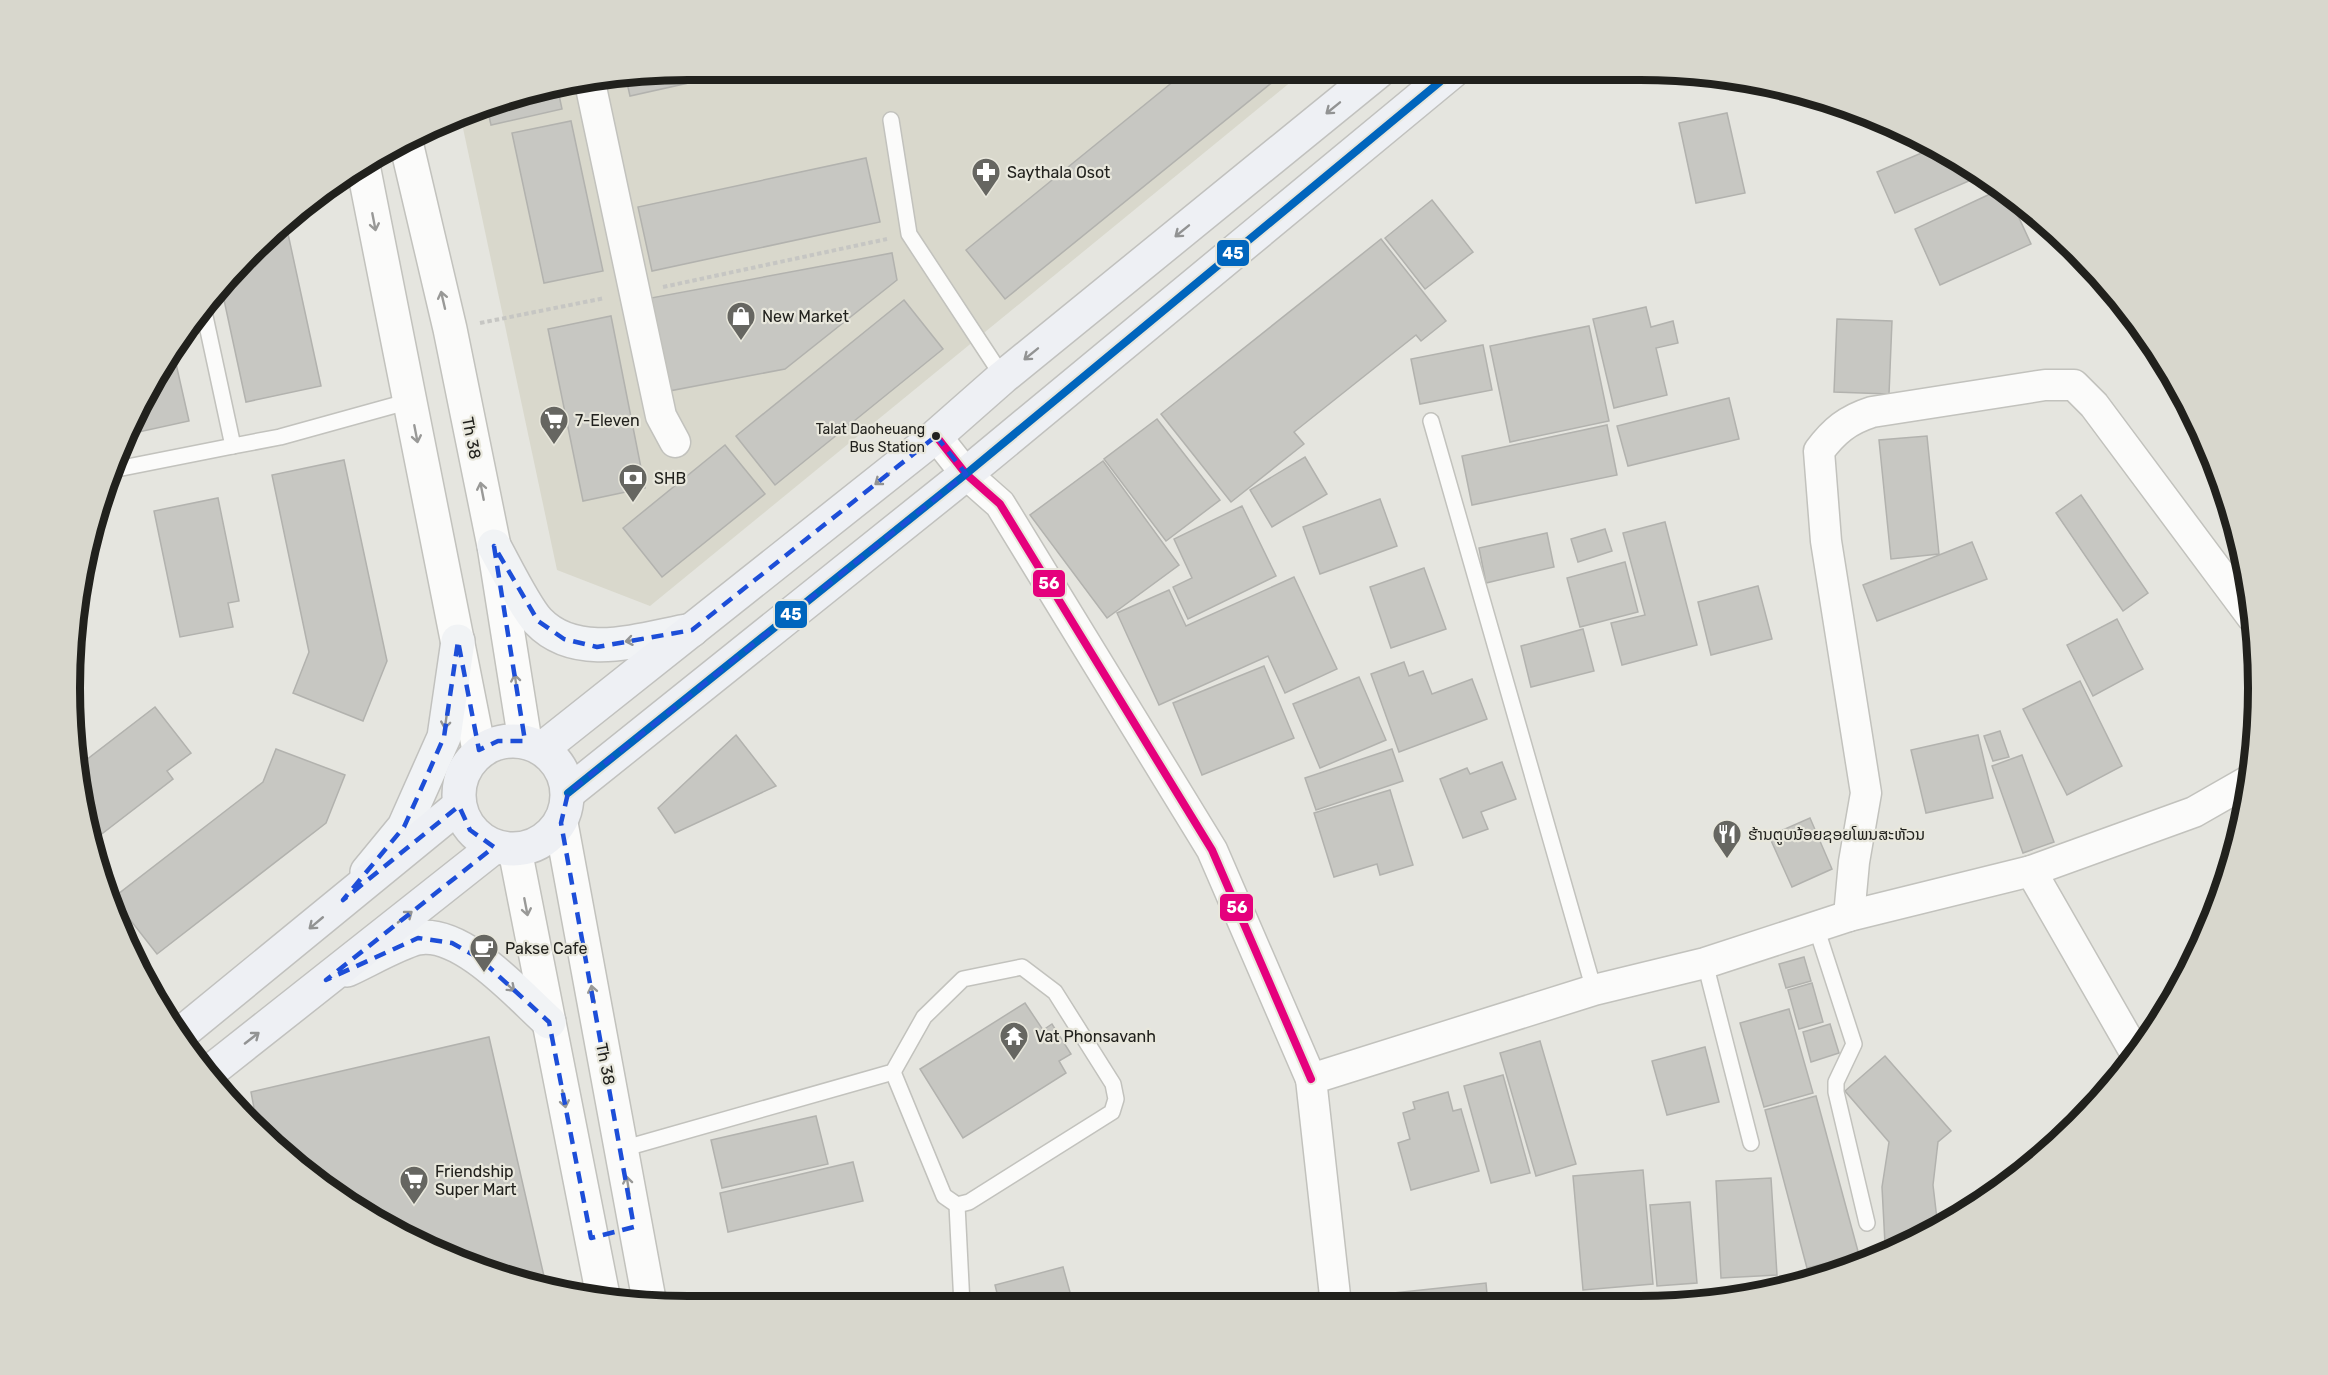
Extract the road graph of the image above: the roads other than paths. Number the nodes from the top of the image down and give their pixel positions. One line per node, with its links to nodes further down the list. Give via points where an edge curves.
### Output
1 (1368, 80): 8 (highway, one-way to 8)
2 (1441, 80): 15 (highway)
3 (592, 87): 12 (street, via 661,416)
4 (891, 120): 8 (lane, via 909,234)
5 (407, 148): 16 (street, Th 38, one-way to 5, via 450,328)
6 (365, 173): 9 (street, one-way to 9)
7 (205, 317): 13 (lane)
8 (1003, 377): 11 (highway)
9 (410, 401): 13 (lane); 19 (street, one-way to 19)
10 (1431, 421): 32 (lane)
11 (936, 436): 15 (street); 18 (highway, one-way to 18)
12 (675, 442)
13 (233, 446): 14 (lane)
14 (121, 468)
15 (966, 474): 24 (highway); 38 (street, via 1000,504 1212,850)
16 (494, 546): 18 (main road, one-way to 16, via 597,646 564,639 538,621); 20 (street, Th 38, one-way to 16)
17 (2242, 604): 28 (street, via 2094,405 2074,385 2045,385 1872,412 1852,418 1834,431 1819,451 1825,530 1866,794)
18 (692, 630): 20 (highway)
19 (458, 641): 21 (street); 27 (main road, one-way to 27, via 444,737 426,778 404,827)
20 (534, 744): 21 (highway, via 498,741); 24 (highway, via 562,768)
21 (479, 750): 23 (highway, via 461,775)
22 (2240, 786): 26 (street, via 2194,812)
23 (459, 806): 25 (highway, via 470,830); 27 (highway)
24 (564, 808): 25 (highway, via 549,836 533,846); 40 (street, Th 38, one-way to 24)
25 (504, 848): 31 (highway, one-way to 25); 33 (street, one-way to 33)
26 (2031, 871): 28 (street); 35 (street)
27 (343, 900): 34 (highway, one-way to 34)
28 (1849, 916): 29 (street)
29 (1816, 927): 30 (street); 42 (lane, via 1854,1044 1836,1082 1836,1092)
30 (1706, 963): 32 (street); 39 (lane)
31 (326, 980): 33 (main road, one-way to 33, via 418,938 452,943 479,958); 36 (highway, one-way to 31)
32 (1594, 990): 38 (street)
33 (549, 1022): 44 (street, one-way to 44)
34 (185, 1030)
35 (2131, 1046)
36 (214, 1069)
37 (892, 1072): 40 (lane); 41 (lane, via 944,1196); 41 (lane, via 924,1017 963,979 1022,967 1055,992 1113,1084 1116,1099 1112,1113 969,1202)
38 (1311, 1079): 48 (street)
39 (1751, 1143)
40 (622, 1149): 43 (street, Th 38, one-way to 40)
41 (957, 1205): 47 (lane)
42 (1867, 1222)
43 (634, 1227): 44 (street); 46 (street, Th 38)
44 (591, 1238): 45 (street)
45 (602, 1289)
46 (648, 1294)
47 (962, 1296)
48 (1335, 1296)

